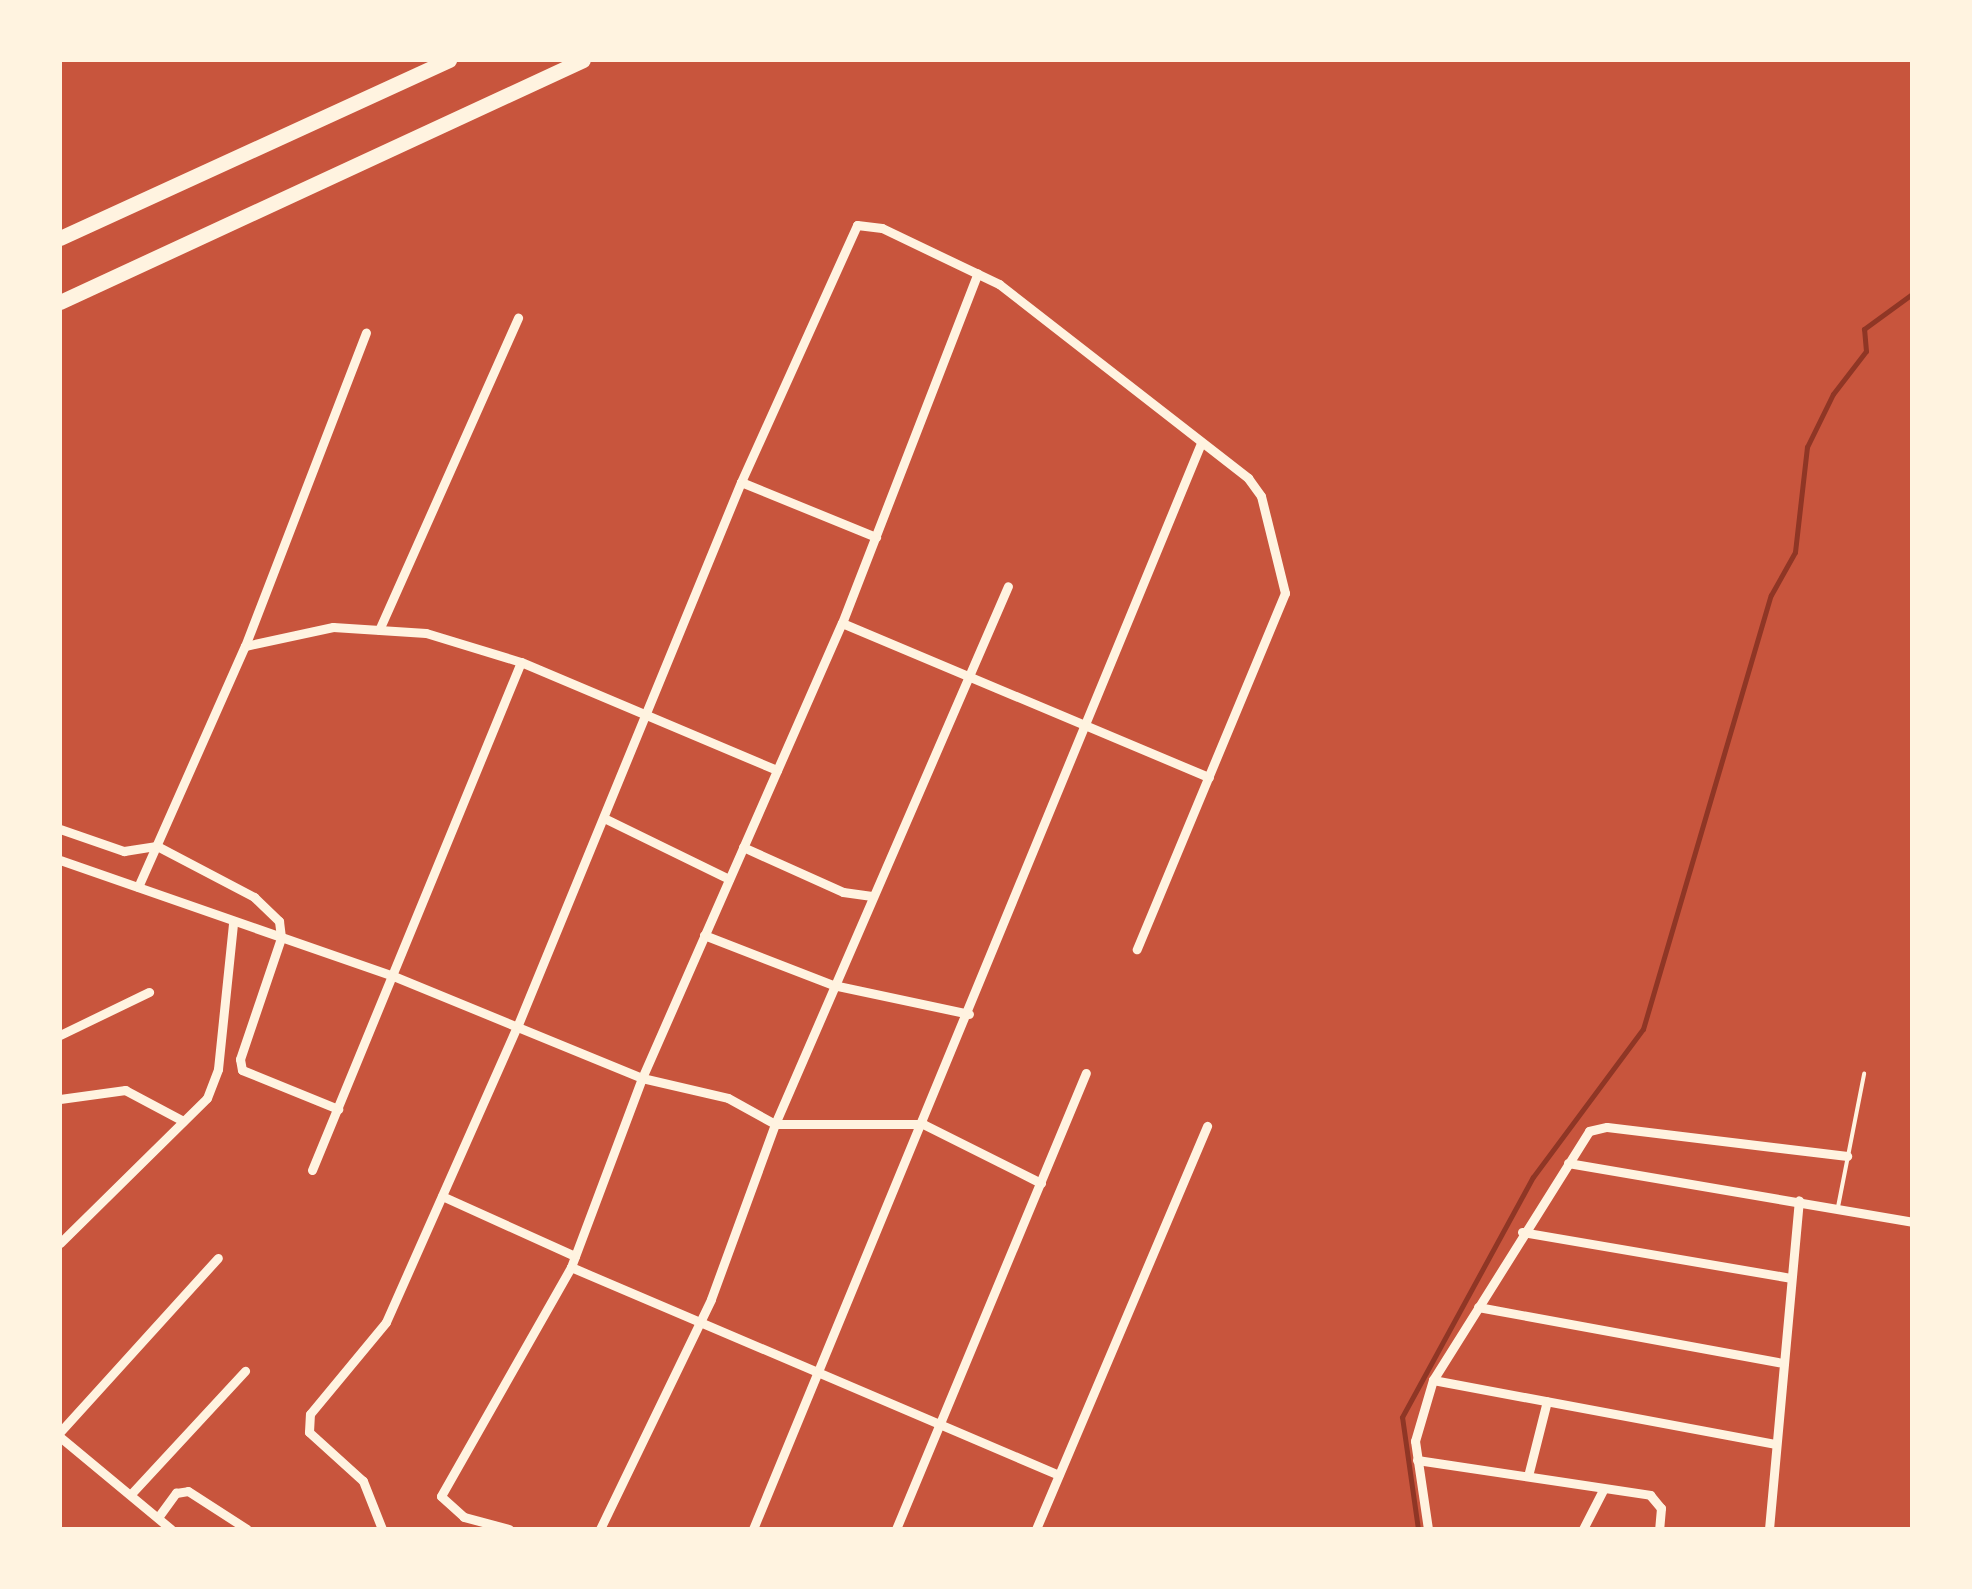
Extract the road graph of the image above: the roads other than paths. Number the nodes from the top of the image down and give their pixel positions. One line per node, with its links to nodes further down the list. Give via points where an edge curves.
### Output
1 (450, 60): 3 (highway)
2 (583, 60): 5 (highway)
3 (60, 238)
4 (978, 273): 8 (street); 9 (street, via 882,228 857,225); 10 (street)
5 (60, 302)
6 (518, 318): 13 (street)
7 (366, 332): 14 (street)
8 (1202, 443): 18 (street); 20 (street, via 1248,478 1260,496 1285,593)
9 (741, 482): 10 (street); 17 (street)
10 (876, 537): 12 (street)
11 (1008, 586): 16 (street)
12 (842, 623): 16 (street); 19 (street)
13 (379, 630): 14 (street, via 334,627); 15 (street, via 426,633)
14 (245, 646): 23 (street)
15 (521, 662): 17 (street); 33 (street)
16 (968, 676): 18 (street); 28 (street)
17 (646, 716): 19 (street); 21 (street)
18 (1086, 726): 20 (street); 36 (street)
19 (777, 770): 24 (street)
20 (1208, 777): 32 (street)
21 (604, 818): 26 (street); 37 (street)
22 (60, 829): 23 (street, via 124,851)
23 (157, 846): 27 (street); 31 (street, via 254,898 279,921)
24 (743, 847): 26 (street); 28 (street, via 843,892)
25 (60, 860): 27 (street)
26 (729, 880): 30 (street)
27 (138, 887): 29 (street)
28 (872, 896): 34 (street)
29 (233, 923): 31 (street); 44 (street, via 218,1069 206,1098)
30 (704, 936): 34 (street); 41 (street)
31 (281, 938): 33 (street); 43 (street, via 240,1059 242,1070)
32 (1137, 948)
33 (391, 974): 37 (street); 43 (street)
34 (833, 985): 36 (street); 45 (street)
35 (149, 992): 38 (street)
36 (968, 1014): 46 (street)
37 (517, 1027): 41 (street); 52 (street)
38 (60, 1035)
39 (1086, 1073): 51 (street)
40 (1864, 1074): 48 (lane)
41 (642, 1078): 45 (street, via 728,1098); 59 (street)
42 (60, 1099): 44 (street, via 126,1090)
43 (338, 1109): 50 (street)
44 (183, 1121): 57 (street)
45 (775, 1124): 46 (street); 62 (street, via 711,1299)
46 (923, 1124): 51 (street); 65 (street)
47 (1208, 1126): 72 (street)
48 (1847, 1156): 49 (street, via 1597,1128); 54 (lane)
49 (1568, 1163): 53 (street); 56 (street)
50 (312, 1170)
51 (1041, 1183): 68 (street)
52 (442, 1196): 59 (street); 79 (street, via 386,1322 308,1422 309,1432 363,1481)
53 (1800, 1200): 54 (street); 60 (street)
54 (1838, 1207): 55 (street)
55 (1912, 1222)
56 (1522, 1232): 60 (street); 61 (street)
57 (60, 1243)
58 (218, 1258): 69 (street)
59 (573, 1262): 62 (street); 80 (street, via 441,1496 464,1517)
60 (1790, 1278): 63 (street)
61 (1478, 1308): 63 (street); 66 (street)
62 (696, 1320): 65 (street); 81 (street)
63 (1784, 1362): 70 (street)
64 (245, 1371): 75 (street)
65 (820, 1374): 68 (street); 82 (street)
66 (1434, 1380): 67 (street); 71 (street, via 1419,1418)
67 (1547, 1401): 70 (street); 73 (street)
68 (941, 1425): 72 (street); 83 (street)
69 (60, 1435): 75 (street)
70 (1776, 1444): 88 (street)
71 (1418, 1460): 73 (street); 85 (street)
72 (1060, 1475): 84 (street)
73 (1528, 1476): 74 (street)
74 (1603, 1490): 86 (street); 87 (street, via 1656,1498)
75 (131, 1494): 76 (street)
76 (159, 1516): 77 (street); 78 (street, via 176,1494 188,1490)
77 (171, 1529)
78 (247, 1529)
79 (382, 1529)
80 (509, 1529)
81 (600, 1529)
82 (753, 1529)
83 (896, 1529)
84 (1036, 1529)
85 (1428, 1529)
86 (1583, 1529)
87 (1659, 1529)
88 (1769, 1529)

